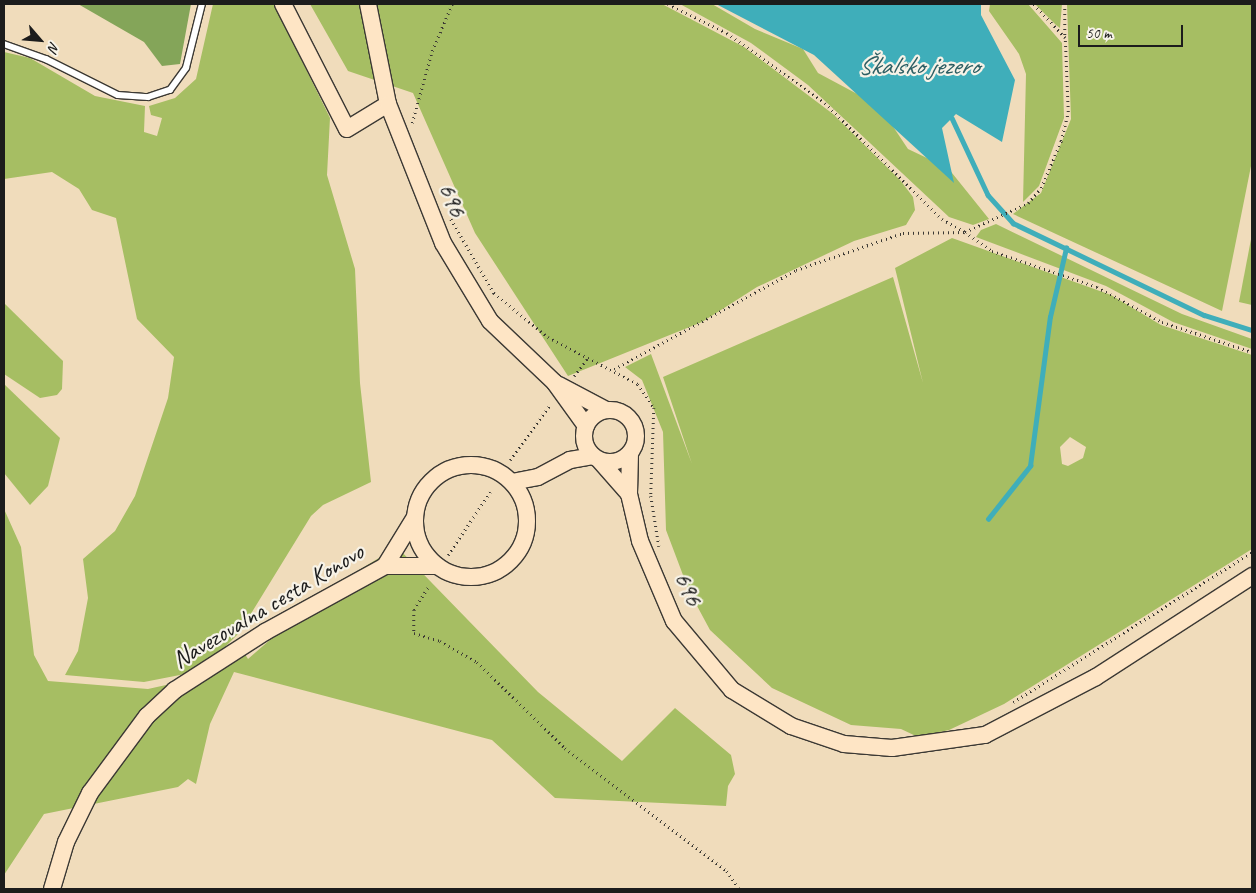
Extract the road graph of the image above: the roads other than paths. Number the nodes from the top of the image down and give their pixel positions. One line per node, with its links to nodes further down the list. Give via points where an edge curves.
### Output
1 (202, 4): 4 (lane, via 186,68 170,90 148,97 118,95 46,59)
2 (283, 4): 5 (main road, via 347,128)
3 (368, 4): 5 (main road, 696 / 696)
4 (4, 44)
5 (388, 104): 6 (main road, 696 / 696, via 452,258 490,321)
6 (555, 383): 7 (main road, 696 / 696); 8 (main road, 696 / 696)
7 (606, 410): 8 (main road); 9 (main road, 696 / 696, via 630,420 636,437)
8 (591, 447): 9 (main road, via 617,462); 10 (main road); 12 (main road, 696 / 696)
9 (630, 453): 12 (main road, 696 / 696)
10 (538, 477): 11 (main road); 13 (main road, Navezovalna cesta Konovo)
11 (512, 482): 13 (main road); 14 (main road, Navezovalna cesta Konovo, via 497,471 462,466 430,484)
12 (629, 494): 17 (main road, 696 / 696, via 640,541 674,621 732,690 791,726 844,744 892,748 985,735 1096,677)
13 (528, 515): 15 (main road, Navezovalna cesta Konovo, via 519,551 491,574 454,575)
14 (415, 517): 15 (main road, Navezovalna cesta Konovo, via 424,553); 16 (main road, Navezovalna cesta Konovo)
15 (442, 561): 16 (main road, Navezovalna cesta Konovo)
16 (385, 566): 18 (main road, Navezovalna cesta Konovo, via 265,632 175,690 147,716 90,793 66,842)
17 (1252, 576)
18 (52, 889)

